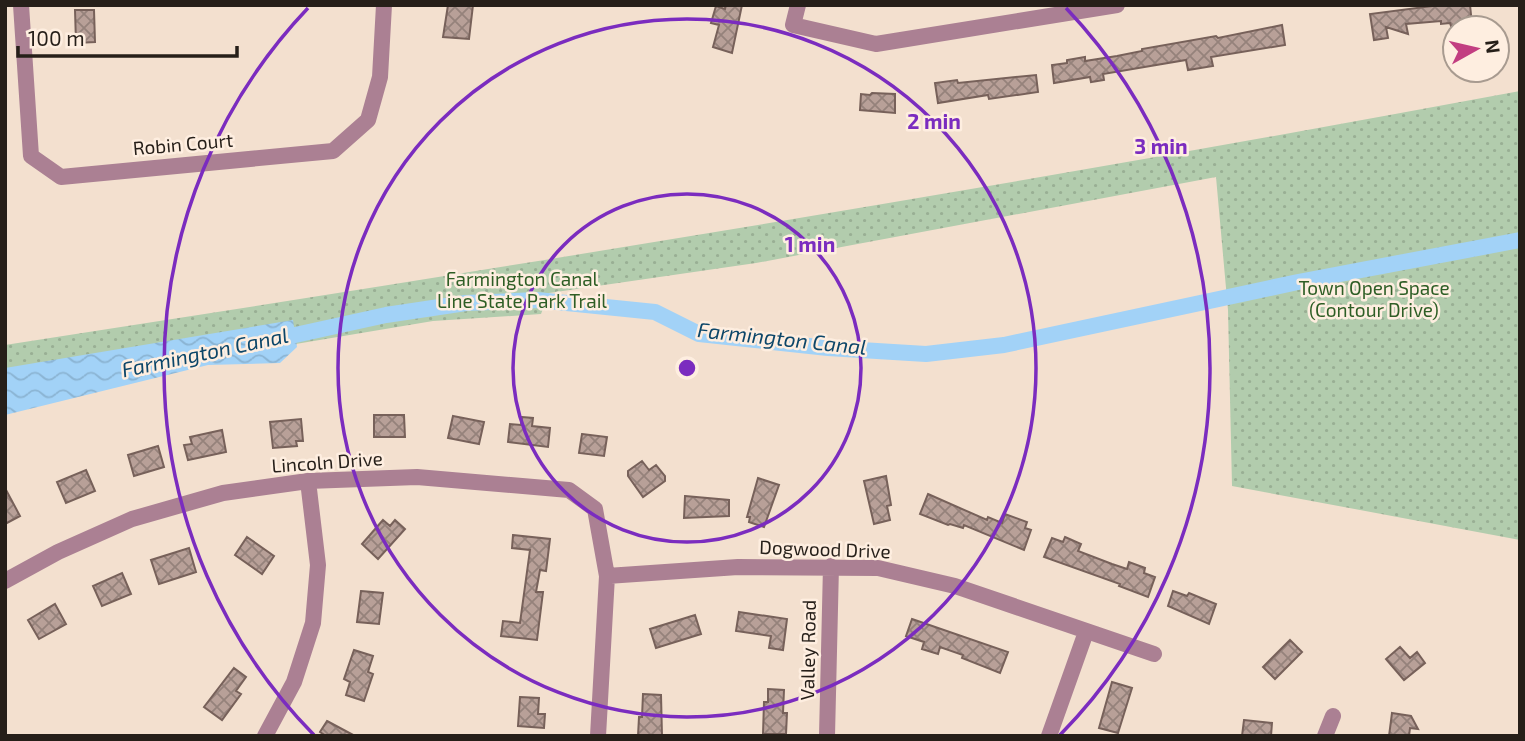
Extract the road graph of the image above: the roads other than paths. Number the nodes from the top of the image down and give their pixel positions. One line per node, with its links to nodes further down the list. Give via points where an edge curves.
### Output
1 (21, 5): 2 (street, Robin Court, via 31,156 61,177 333,151 368,120 380,77)
2 (384, 5)
3 (798, 5): 4 (street, via 793,25 876,44)
4 (1117, 5)
5 (308, 481): 7 (street, Lincoln Drive, via 417,477 569,490 595,509); 8 (street, Lincoln Drive, via 223,493 132,519); 12 (street, via 318,565 313,623 294,682)
6 (831, 566): 7 (street, Dogwood Drive); 9 (street, Dogwood Drive, via 878,568 954,586); 14 (street, Valley Road)
7 (607, 576): 13 (street, Lincoln Drive)
8 (5, 581)
9 (1086, 632): 10 (street, Dogwood Drive); 15 (street)
10 (1154, 654)
11 (1332, 716): 16 (street)
12 (265, 736)
13 (598, 736)
14 (827, 736)
15 (1049, 736)
16 (1325, 736)

